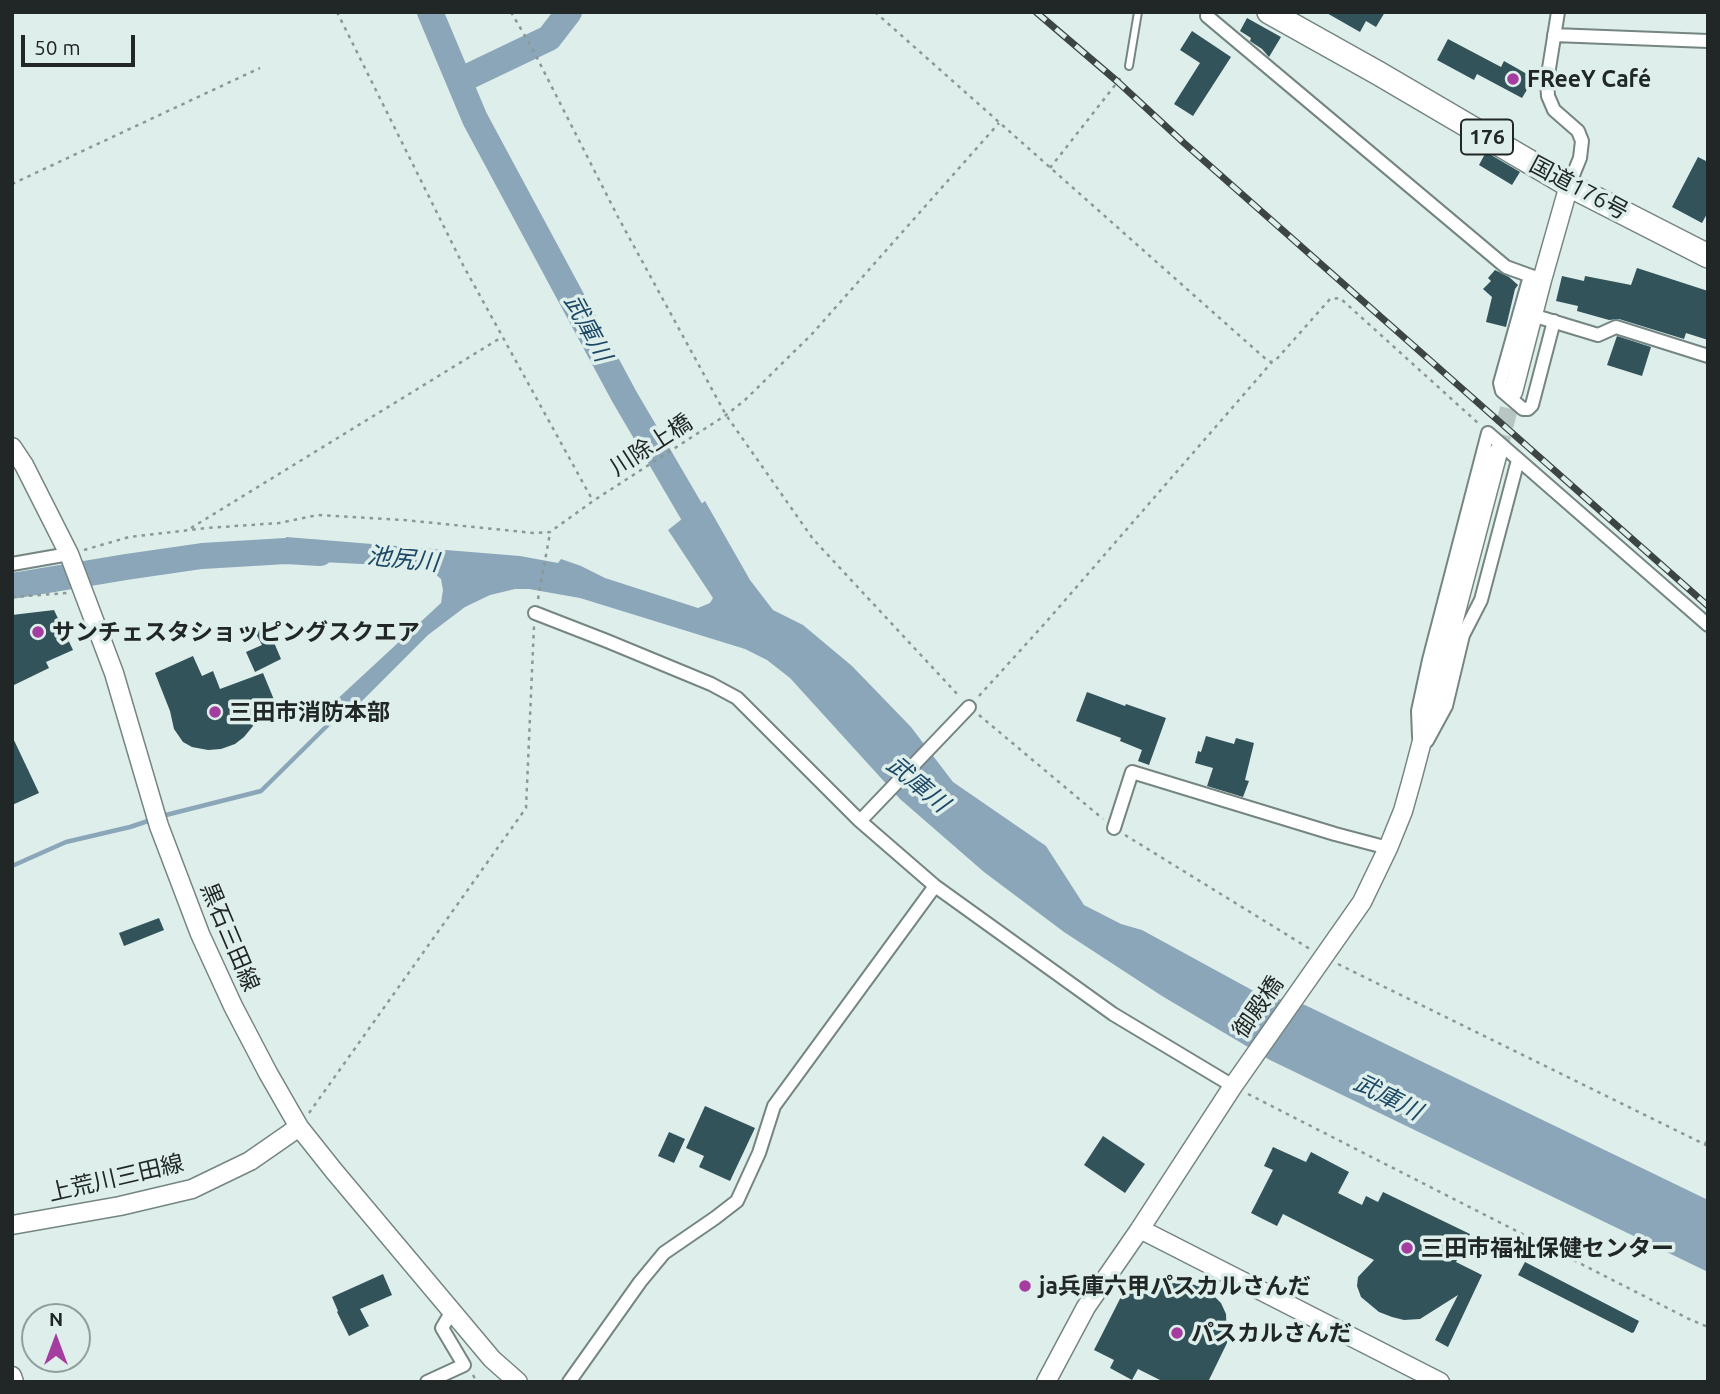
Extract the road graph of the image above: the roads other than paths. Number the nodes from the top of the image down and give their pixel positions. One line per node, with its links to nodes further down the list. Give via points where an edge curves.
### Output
1 (1138, 12): 7 (lane)
2 (1208, 12): 10 (street, via 1207,16 1506,267)
3 (1269, 12): 8 (highway, 国道176号 / 176)
4 (1558, 12): 5 (street)
5 (1554, 36): 6 (street); 8 (street, via 1548,96 1582,141)
6 (1708, 41)
7 (1129, 66)
8 (1569, 185): 9 (highway, 国道176号 / 176); 10 (street)
9 (1708, 256)
10 (1536, 278): 11 (street); 12 (street, via 1500,383 1502,391 1523,409 1532,405)
11 (1532, 316): 12 (street); 14 (street)
12 (1554, 321): 13 (street, via 1598,335 1616,327)
13 (1708, 356)
14 (1513, 392)
15 (12, 447): 18 (street, 黒石三田線)
16 (1498, 452): 23 (street, 御殿橋)
17 (1518, 460): 21 (street); 23 (street, via 1481,600 1463,635 1446,706); 23 (street, via 1488,433 1418,711)
18 (69, 554): 19 (street); 29 (street, 黒石三田線, via 114,673 159,826 200,934)
19 (12, 564)
20 (535, 613): 24 (street, via 737,698)
21 (1708, 625)
22 (969, 707): 24 (street)
23 (1419, 754): 26 (street, 御殿橋)
24 (860, 821): 27 (street)
25 (1114, 828): 26 (street, via 1132,772)
26 (1388, 848): 28 (street, 御殿橋, via 1362,902)
27 (935, 886): 28 (street, via 1113,1014); 37 (street, via 774,1106 737,1201 664,1253)
28 (1233, 1086): 31 (street, 御殿橋)
29 (299, 1127): 30 (street, 上荒川三田線, via 250,1161 192,1189); 32 (street, 黒石三田線)
30 (12, 1225)
31 (1140, 1230): 38 (street, 御殿橋, via 1086,1307); 39 (street)
32 (452, 1311): 35 (street, via 442,1328 464,1365); 36 (street, 黒石三田線)
33 (12, 1376): 34 (street)
34 (14, 1382)
35 (427, 1382)
36 (518, 1382)
37 (569, 1382)
38 (1046, 1382)
39 (1440, 1382)

